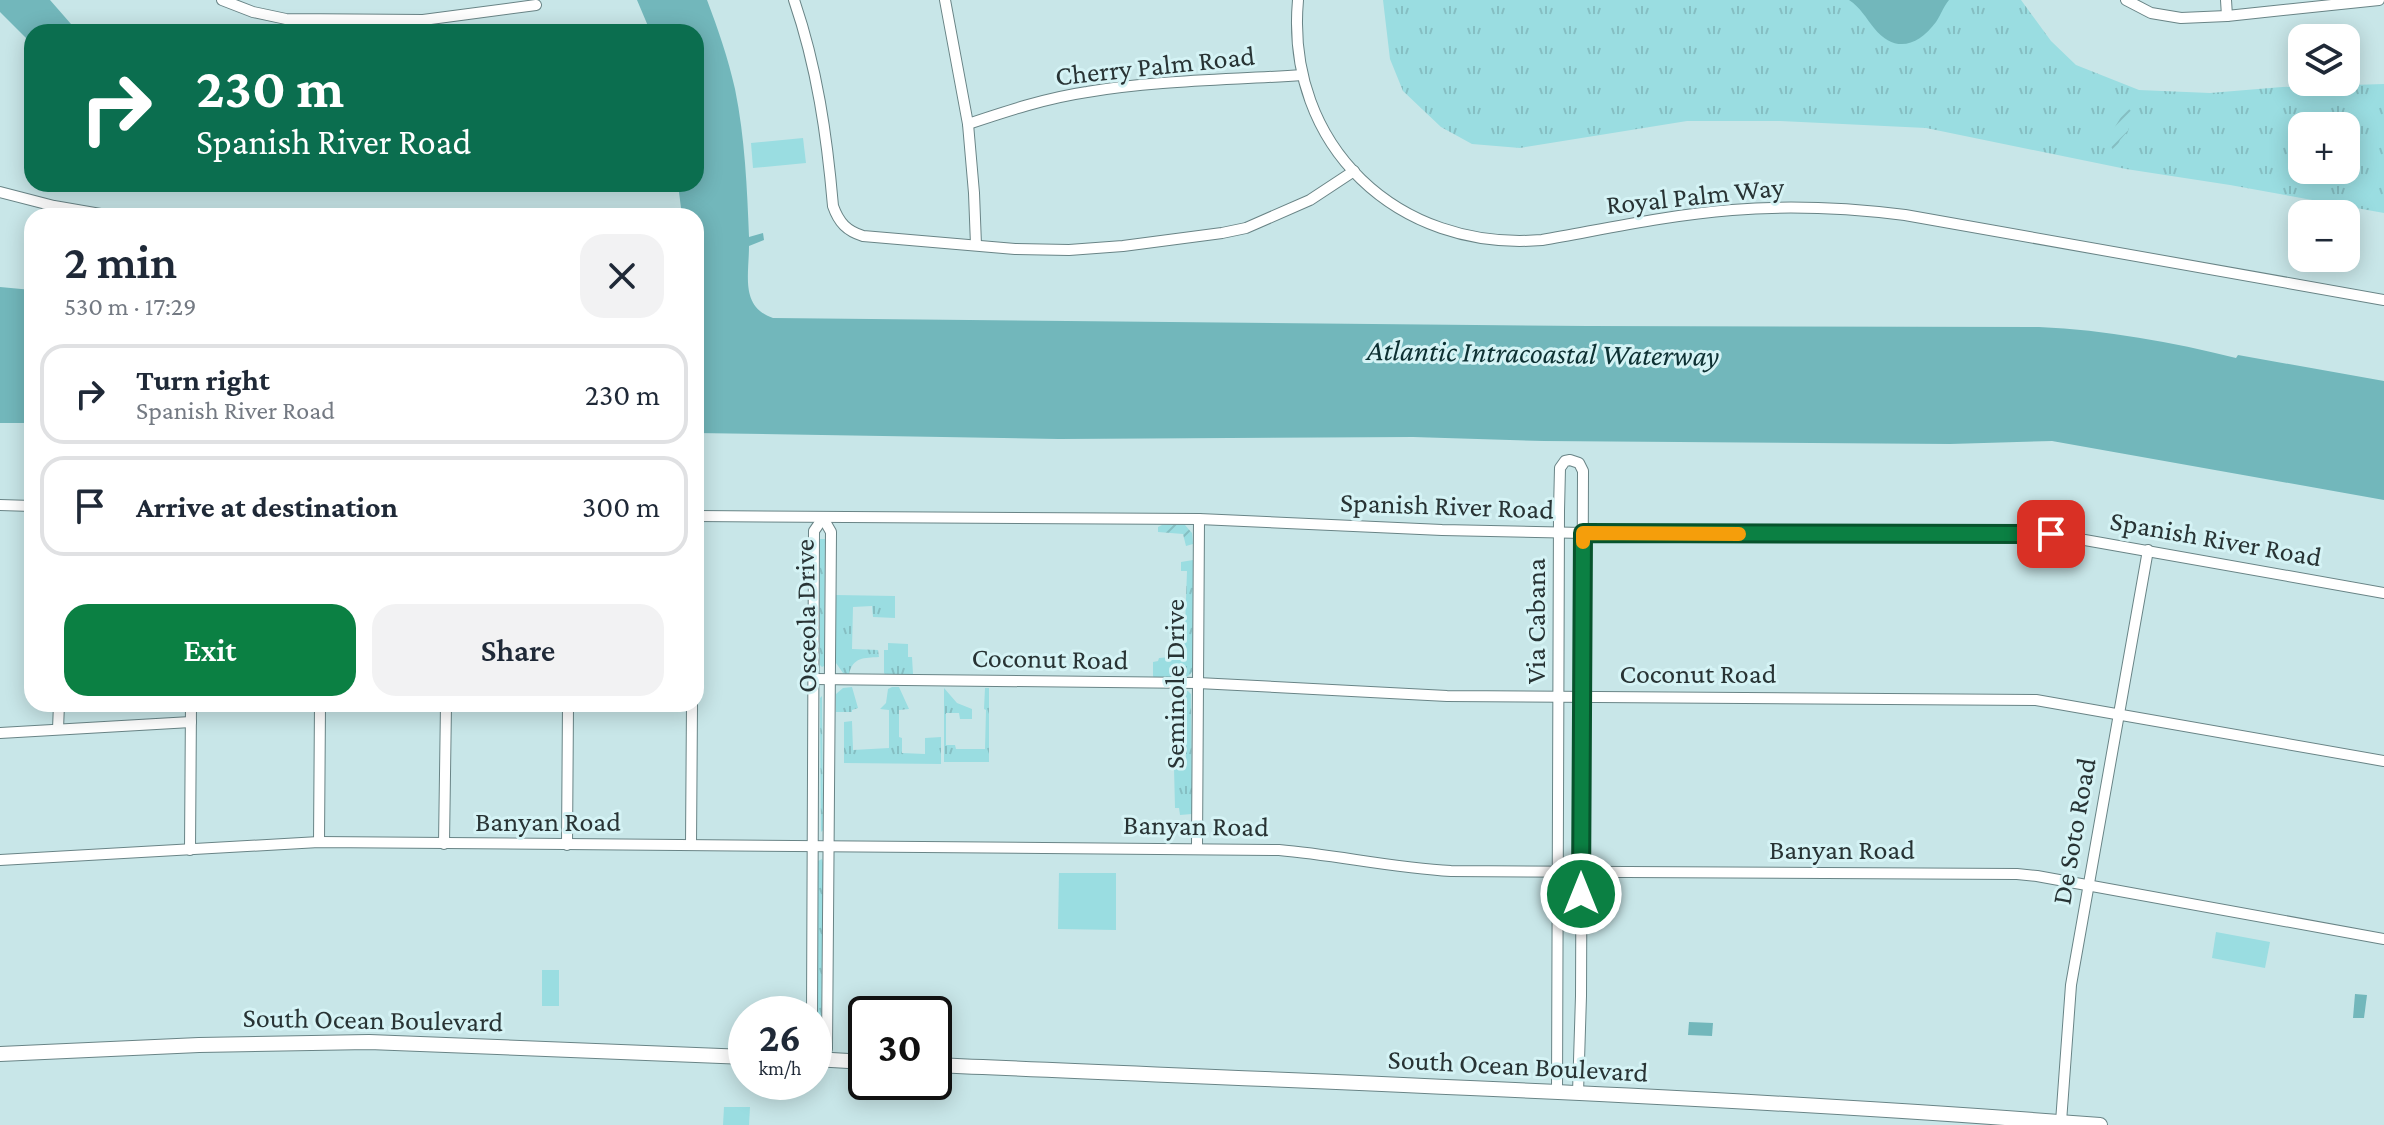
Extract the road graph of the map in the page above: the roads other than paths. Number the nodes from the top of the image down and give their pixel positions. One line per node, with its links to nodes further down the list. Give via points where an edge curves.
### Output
1 (222, 0): 9 (street, via 286,19 423,20)
2 (794, 0): 16 (street, via 813,63 833,206 841,223 863,236)
3 (945, 0): 12 (street)
4 (1298, 0): 11 (street, Royal Palm Way)
5 (2126, 0): 10 (street, via 2171,17)
6 (2226, 0): 10 (street)
7 (2368, 0): 8 (street); 10 (street)
8 (2379, 0)
9 (536, 5)
10 (2227, 16)
11 (1302, 75): 12 (street, Cherry Palm Road, via 1088,91); 13 (street, Royal Palm Way, via 1328,137)
12 (968, 124): 16 (street)
13 (1354, 171): 16 (street, via 1310,200 1234,230 1069,250); 17 (street, Royal Palm Way, via 1410,215 1474,239 1542,240 1734,210 1863,210)
14 (0, 192): 15 (street)
15 (66, 208)
16 (976, 245)
17 (2384, 300)
18 (0, 505): 19 (street)
19 (24, 506)
20 (704, 516): 21 (street, Spanish River Road)
21 (823, 518): 22 (street, Spanish River Road); 27 (street, Osceola Drive, via 814,531); 28 (street, Osceola Drive, via 831,532)
22 (1199, 519): 23 (street, Spanish River Road); 29 (street, Seminole Drive)
23 (1559, 533): 24 (street, Spanish River Road); 24 (street, Via Cabana, via 1560,468 1570,460 1583,471); 30 (street, Via Cabana)
24 (1583, 533): 25 (street, Spanish River Road, via 2051,534); 31 (street, Via Cabana)
25 (2148, 550): 26 (street, Spanish River Road); 38 (street, De Soto Road)
26 (2384, 593)
27 (814, 679): 28 (street, Coconut Road); 47 (street, Osceola Drive)
28 (830, 679): 29 (street, Coconut Road); 48 (street, Osceola Drive)
29 (1198, 683): 30 (street, Coconut Road); 49 (street, Seminole Drive)
30 (1558, 697): 31 (street, Coconut Road); 52 (street, Via Cabana)
31 (1582, 697): 38 (street, Coconut Road, via 2036,700); 53 (street, Via Cabana)
32 (59, 712): 40 (street)
33 (191, 712): 39 (street)
34 (320, 712): 43 (street)
35 (446, 712): 44 (street)
36 (568, 712): 45 (street)
37 (692, 712): 46 (street)
38 (2118, 713): 42 (street, Coconut Road); 54 (street, De Soto Road)
39 (191, 722): 40 (street); 50 (street)
40 (58, 729): 41 (street)
41 (0, 733)
42 (2384, 761)
43 (319, 842): 44 (street, Banyan Road); 50 (street, Banyan Road)
44 (444, 844): 45 (street, Banyan Road)
45 (567, 845): 46 (street, Banyan Road)
46 (691, 845): 47 (street, Banyan Road)
47 (813, 846): 48 (street, Banyan Road); 56 (street, Osceola Drive)
48 (829, 846): 49 (street, Banyan Road); 57 (street, Osceola Drive)
49 (1197, 848): 52 (street, Banyan Road, via 1316,853 1426,870)
50 (190, 850): 51 (street, Banyan Road)
51 (0, 860)
52 (1558, 872): 53 (street, Banyan Road); 61 (street, Via Cabana)
53 (1581, 872): 54 (street, Banyan Road, via 2017,874); 62 (street, Via Cabana)
54 (2087, 885): 55 (street, Banyan Road); 63 (street, De Soto Road, via 2069,996)
55 (2384, 939)
56 (812, 996)
57 (828, 996)
58 (0, 1054): 59 (main road, South Ocean Boulevard, via 369,1042)
59 (728, 1056)
60 (952, 1066): 61 (main road, South Ocean Boulevard)
61 (1557, 1093): 62 (main road, South Ocean Boulevard)
62 (1578, 1093): 63 (main road, South Ocean Boulevard)
63 (2061, 1122): 64 (main road, South Ocean Boulevard)
64 (2100, 1125)

